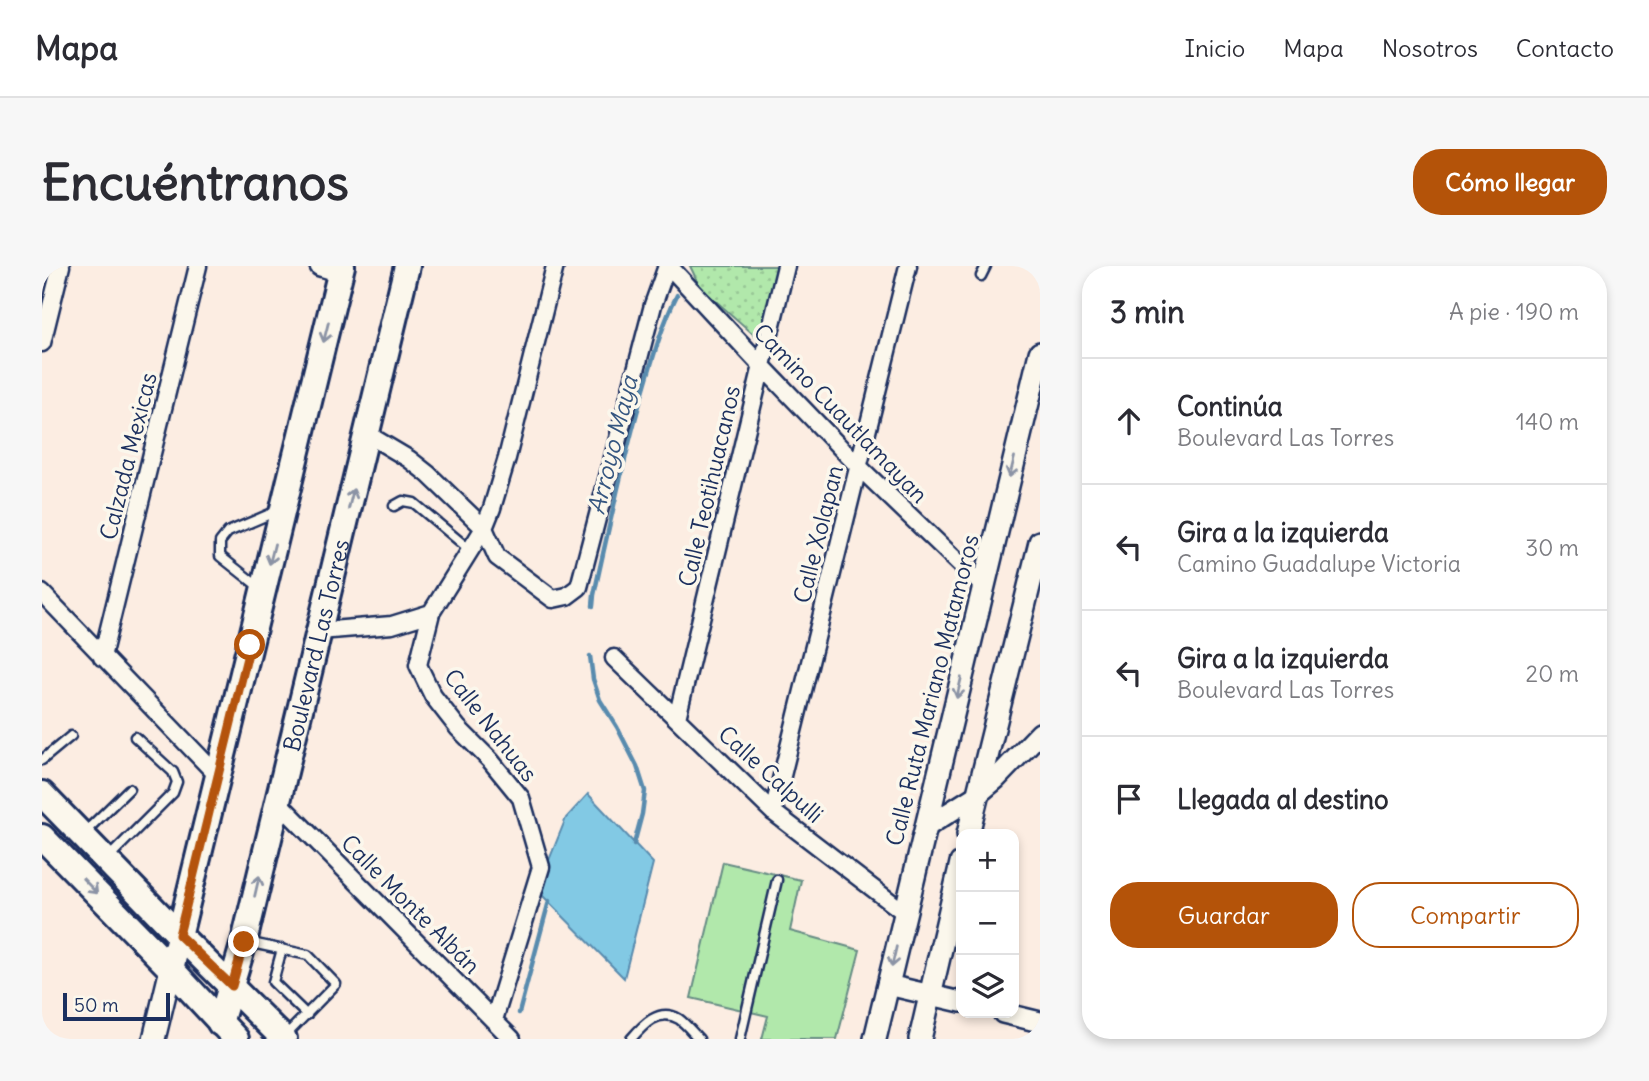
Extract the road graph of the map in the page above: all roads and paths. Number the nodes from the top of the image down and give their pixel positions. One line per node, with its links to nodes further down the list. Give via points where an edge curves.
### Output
1 (61, 266): 11 (street)
2 (198, 266): 26 (street, Calzada Mexicas)
3 (407, 266): 14 (main road, Boulevard Las Torres)
4 (555, 266): 18 (street, Calle Nahuas, via 500,485)
5 (668, 266): 13 (street, Camino Cuautlamayan); 18 (street, via 653,305 579,587 553,599 497,557)
6 (786, 266): 13 (street, Calle Teotihuacanos)
7 (908, 266): 15 (street, Calle Xolapan)
8 (986, 266): 10 (lane)
9 (334, 268): 17 (main road, one-way to 17)
10 (981, 276)
11 (42, 343)
12 (1040, 353): 21 (main road, Calle Ruta Mariano Matamoros, one-way to 21)
13 (761, 365): 15 (street, Camino Cuautlamayan); 28 (street, Calle Teotihuacanos)
14 (367, 434): 18 (street, via 428,474); 25 (main road, Boulevard Las Torres, one-way to 14)
15 (859, 467): 21 (street, Camino Cuautlamayan); 38 (street, Calle Xolapan)
16 (394, 506): 20 (lane, via 403,501 414,503)
17 (284, 508): 22 (main road, one-way to 22); 22 (lane, via 228,532 220,542 220,556)
18 (484, 528): 20 (street, Calle Nahuas)
19 (1040, 542): 36 (main road)
20 (470, 550): 24 (street, Calle Nahuas)
21 (984, 587): 39 (main road, Calle Ruta Mariano Matamoros, one-way to 39)
22 (264, 590): 33 (main road)
23 (42, 593): 26 (street)
24 (431, 613): 25 (street, via 392,625); 57 (street, Calle Nahuas, via 418,665 433,696 458,728 522,798 541,867)
25 (319, 631): 37 (main road, Boulevard Las Torres)
26 (102, 657): 33 (street)
27 (614, 658): 28 (street, Calle Calpulli)
28 (677, 718): 38 (street, Calle Calpulli)
29 (1040, 733): 36 (street)
30 (71, 736): 32 (lane)
31 (135, 737): 43 (lane, via 173,772 177,782 173,793)
32 (42, 760)
33 (218, 776): 47 (main road)
34 (130, 789): 41 (lane)
35 (42, 794): 41 (main road)
36 (977, 795): 39 (street); 40 (main road)
37 (277, 801): 48 (main road, Boulevard Las Torres, one-way to 37); 57 (street, Calle Monte Albán)
38 (773, 812): 46 (street, Calle Calpulli)
39 (926, 827): 46 (main road, Calle Ruta Mariano Matamoros)
40 (969, 829)
41 (82, 835): 43 (main road)
42 (42, 837): 50 (main road, one-way to 50)
43 (106, 860): 47 (main road)
44 (777, 880): 65 (lane)
45 (956, 885): 53 (main road)
46 (905, 913): 51 (main road, Calle Ruta Mariano Matamoros, one-way to 51)
47 (179, 935): 50 (main road); 52 (main road)
48 (244, 942): 49 (lane); 52 (main road, Boulevard Las Torres)
49 (282, 949): 55 (lane, via 274,982); 55 (lane, via 308,955 336,984)
50 (171, 969): 59 (main road); 61 (main road)
51 (888, 985): 53 (street); 66 (main road, Calle Ruta Mariano Matamoros)
52 (232, 986): 59 (main road, Boulevard Las Torres); 60 (main road)
53 (931, 994): 54 (street); 67 (main road)
54 (956, 1001)
55 (307, 1015): 60 (lane)
56 (1019, 1017): 58 (street)
57 (494, 1020): 62 (street, Calle Monte Albán)
58 (1040, 1022)
59 (224, 1034)
60 (284, 1038)
61 (155, 1039)
62 (512, 1039)
63 (631, 1039): 64 (lane, via 644,1023 666,1016 678,1018)
64 (699, 1039)
65 (740, 1039)
66 (875, 1039)
67 (920, 1039)

